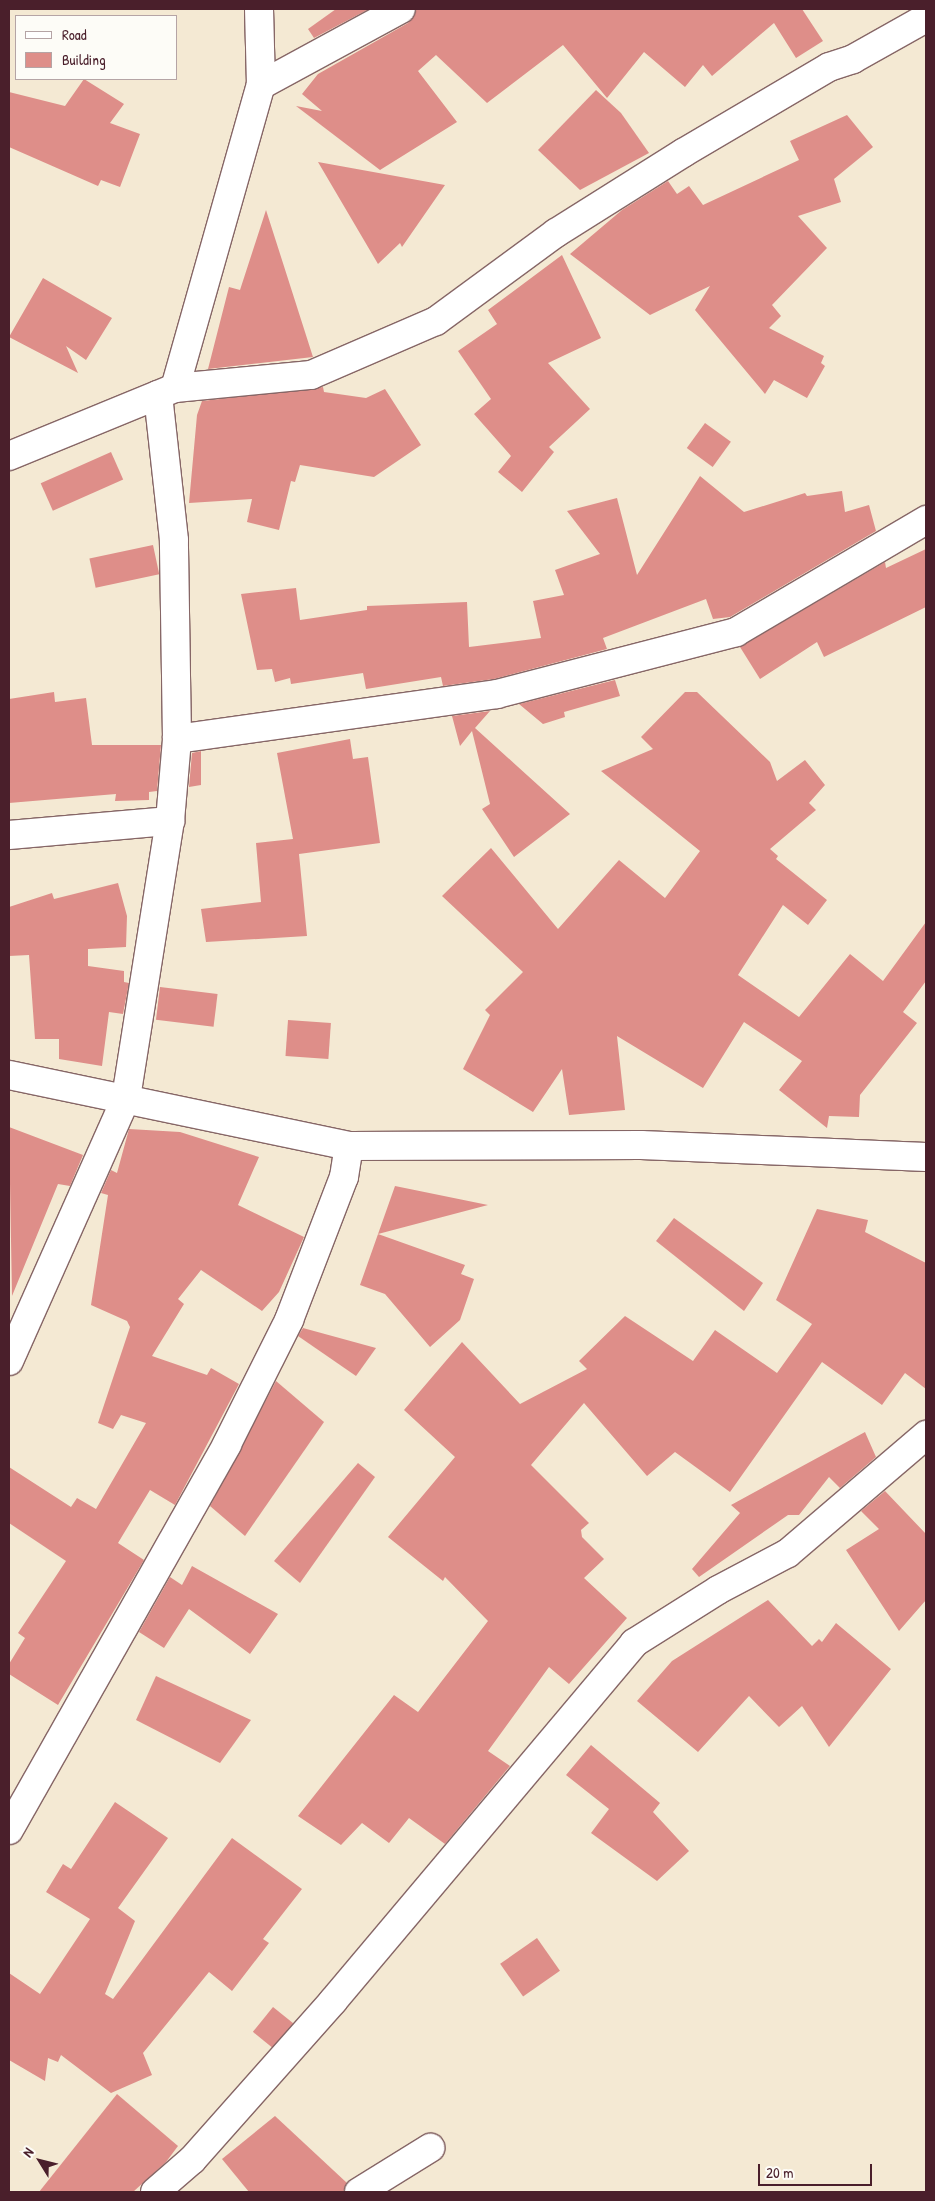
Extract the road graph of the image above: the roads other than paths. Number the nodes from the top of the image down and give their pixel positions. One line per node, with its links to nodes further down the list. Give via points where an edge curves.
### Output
1 (259, 9): 4 (street)
2 (401, 9): 4 (street)
3 (926, 18): 5 (street, via 852,59 829,66 683,153 556,234 436,321 311,376)
4 (261, 85): 5 (street)
5 (166, 391): 6 (street); 8 (street, via 174,540)
6 (9, 456)
7 (926, 520): 8 (street, via 736,632 497,694)
8 (177, 739): 9 (street)
9 (170, 821): 10 (street); 12 (street)
10 (9, 835)
11 (9, 1075): 12 (street)
12 (126, 1098): 13 (street); 15 (street)
13 (349, 1146): 14 (street, via 641,1145); 17 (street, via 344,1176 289,1320 227,1444)
14 (926, 1157)
15 (9, 1361)
16 (926, 1435): 19 (street, via 788,1553 718,1590 634,1643 333,2001 192,2160)
17 (9, 1830)
18 (430, 2148): 20 (street)
19 (155, 2192)
20 (359, 2192)

